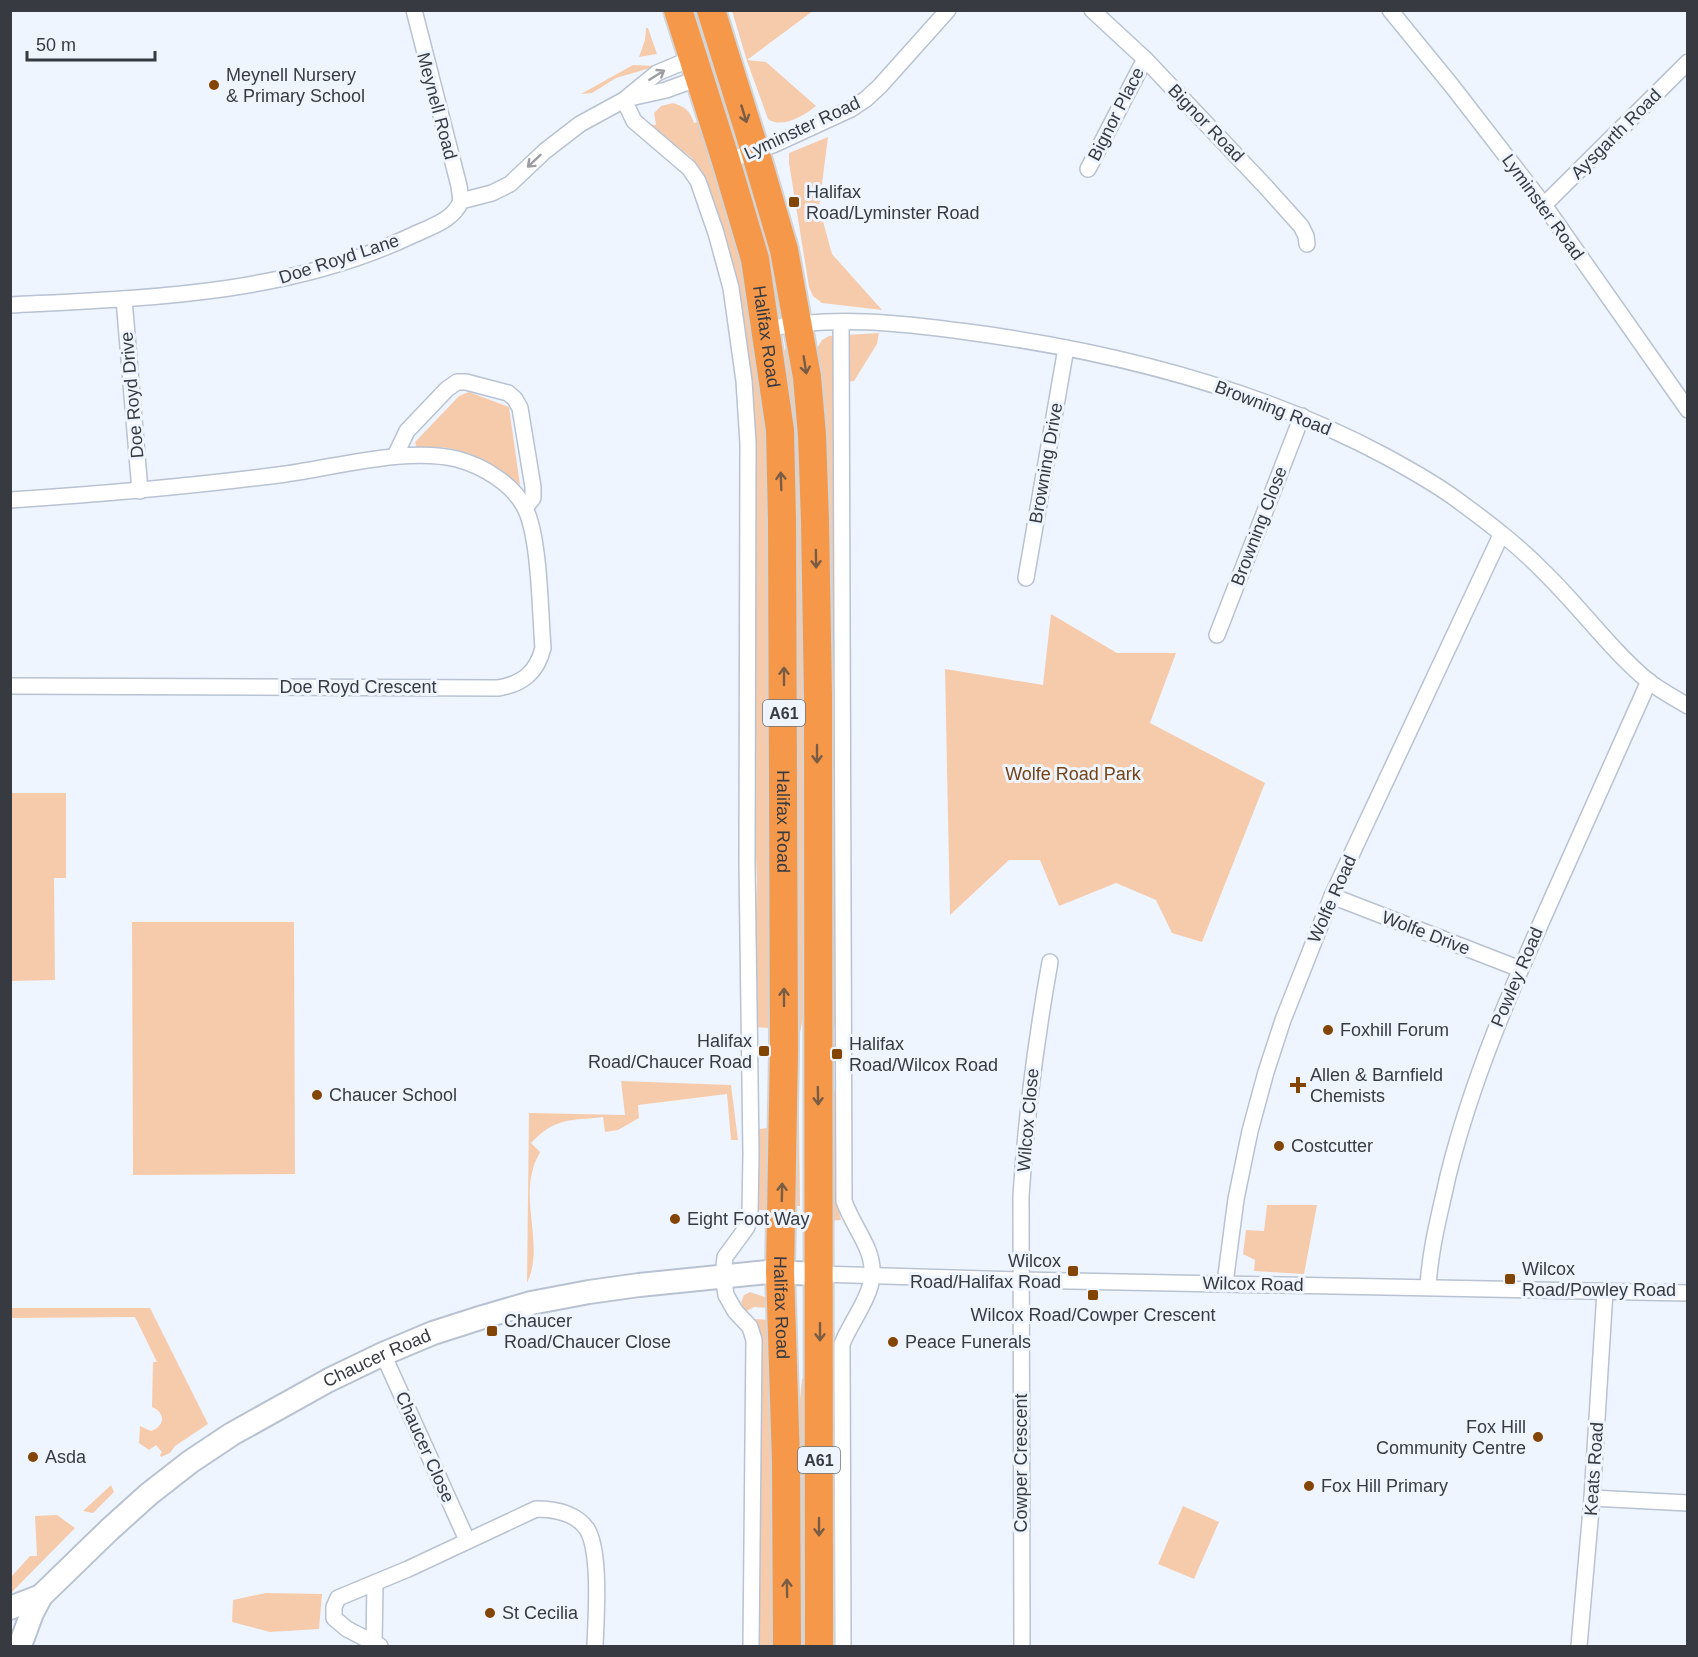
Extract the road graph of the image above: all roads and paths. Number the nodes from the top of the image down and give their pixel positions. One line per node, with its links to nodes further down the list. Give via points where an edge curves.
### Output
1 (414, 10): 15 (street, Meynell Road)
2 (678, 10): 10 (highway, Halifax Road / A61)
3 (711, 10): 7 (highway, Halifax Road / A61)
4 (948, 10): 12 (street, Lyminster Road, via 866,99)
5 (1092, 10): 8 (street, Bignor Road)
6 (1390, 10): 16 (street, Lyminster Road)
7 (726, 59): 10 (highway, via 712,72); 12 (highway, Halifax Road / A61, one-way to 12)
8 (1145, 59): 14 (street, Bignor Place); 17 (street, Bignor Road, via 1301,226)
9 (1688, 62): 16 (street, Aysgarth Road)
10 (696, 68): 11 (street, via 666,90); 11 (street, one-way to 10, via 657,73); 13 (highway, Halifax Road / A61)
11 (624, 100): 15 (street, one-way to 15, via 580,124 510,184 492,194); 42 (street, Halifax Road, via 634,122 689,168 698,181 731,288 744,381 748,443 750,1212 747,1227 725,1257)
12 (756, 151): 13 (street, Lyminster Road); 21 (highway, Halifax Road / A61, via 784,250)
13 (726, 161): 22 (highway, Halifax Road / A61, via 755,258)
14 (1088, 169)
15 (461, 201): 18 (street, Doe Royd Lane, via 457,211 446,220 401,241 306,273 241,287)
16 (1544, 205): 24 (street, Lyminster Road)
17 (1307, 244)
18 (124, 299): 19 (street, Doe Royd Lane); 27 (street, Doe Royd Drive)
19 (10, 305)
20 (841, 322): 21 (street, Browning Road); 23 (street, Browning Road, via 937,328); 41 (street, via 844,1201 872,1260)
21 (798, 324): 22 (street, Browning Road); 40 (highway, Halifax Road / A61, one-way to 40, via 807,377 815,521)
22 (766, 329): 39 (highway, Halifax Road / A61, one-way to 22, via 784,1051 782,520 780,430)
23 (1066, 348): 25 (street, Browning Road, via 1187,375); 31 (street, Browning Drive)
24 (1688, 410)
25 (1302, 416): 30 (street, Browning Road, via 1409,470 1454,498); 32 (street, Browning Close)
26 (394, 456): 27 (street, Doe Royd Crescent, via 288,474); 29 (street, Doe Royd Crescent, via 432,456 477,466 498,478); 29 (street, Doe Royd Crescent, via 407,431 457,382 508,393 520,408 533,487 533,498)
27 (140, 491): 28 (street, Doe Royd Crescent)
28 (10, 500)
29 (525, 508): 34 (street, Doe Royd Crescent, via 535,552 543,648 534,670 511,686)
30 (1501, 535): 33 (street, Browning Road, via 1543,570); 36 (street, Wolfe Road)
31 (1026, 578)
32 (1216, 635)
33 (1649, 681): 35 (street, Browning Road); 38 (street, Powley Road)
34 (10, 686)
35 (1688, 706)
36 (1332, 896): 38 (street, Wolfe Drive); 44 (street, Wolfe Road, via 1266,1072 1236,1199)
37 (1050, 962): 43 (street, Wilcox Close, via 1025,1126)
38 (1520, 969): 45 (street, Powley Road, via 1467,1109 1434,1237)
39 (780, 1272): 40 (main road, Chaucer Road); 42 (main road, Chaucer Road); 59 (highway, Halifax Road / A61, one-way to 39)
40 (819, 1274): 41 (street, Wilcox Road); 60 (highway, Halifax Road / A61, one-way to 60)
41 (873, 1275): 43 (street, Wilcox Road); 61 (street, via 842,1344)
42 (723, 1276): 48 (main road, Chaucer Road, via 538,1301 433,1333); 58 (street, Halifax Road, via 726,1295 750,1327 754,1340)
43 (1021, 1280): 44 (street, Wilcox Road); 62 (street, Cowper Crescent)
44 (1225, 1283): 45 (street, Wilcox Road)
45 (1428, 1287): 46 (street, Wilcox Road)
46 (1605, 1291): 47 (street, Wilcox Road); 49 (street, Keats Road)
47 (1688, 1293)
48 (383, 1354): 51 (street, Chaucer Close); 53 (main road, Chaucer Road, via 232,1434 190,1462 114,1525)
49 (1592, 1498): 50 (street); 63 (street, Keats Road)
50 (1688, 1503)
51 (467, 1540): 52 (street); 57 (street, via 536,1509 555,1509 573,1517 586,1529 593,1545)
52 (375, 1583): 56 (street); 56 (street, via 338,1598 334,1618)
53 (41, 1596): 54 (main road, Chaucer Road); 55 (main road, Chaucer Road)
54 (10, 1608)
55 (18, 1640)
56 (377, 1645)
57 (595, 1647)
58 (751, 1647)
59 (787, 1647)
60 (819, 1647)
61 (843, 1647)
62 (1022, 1647)
63 (1579, 1647)

